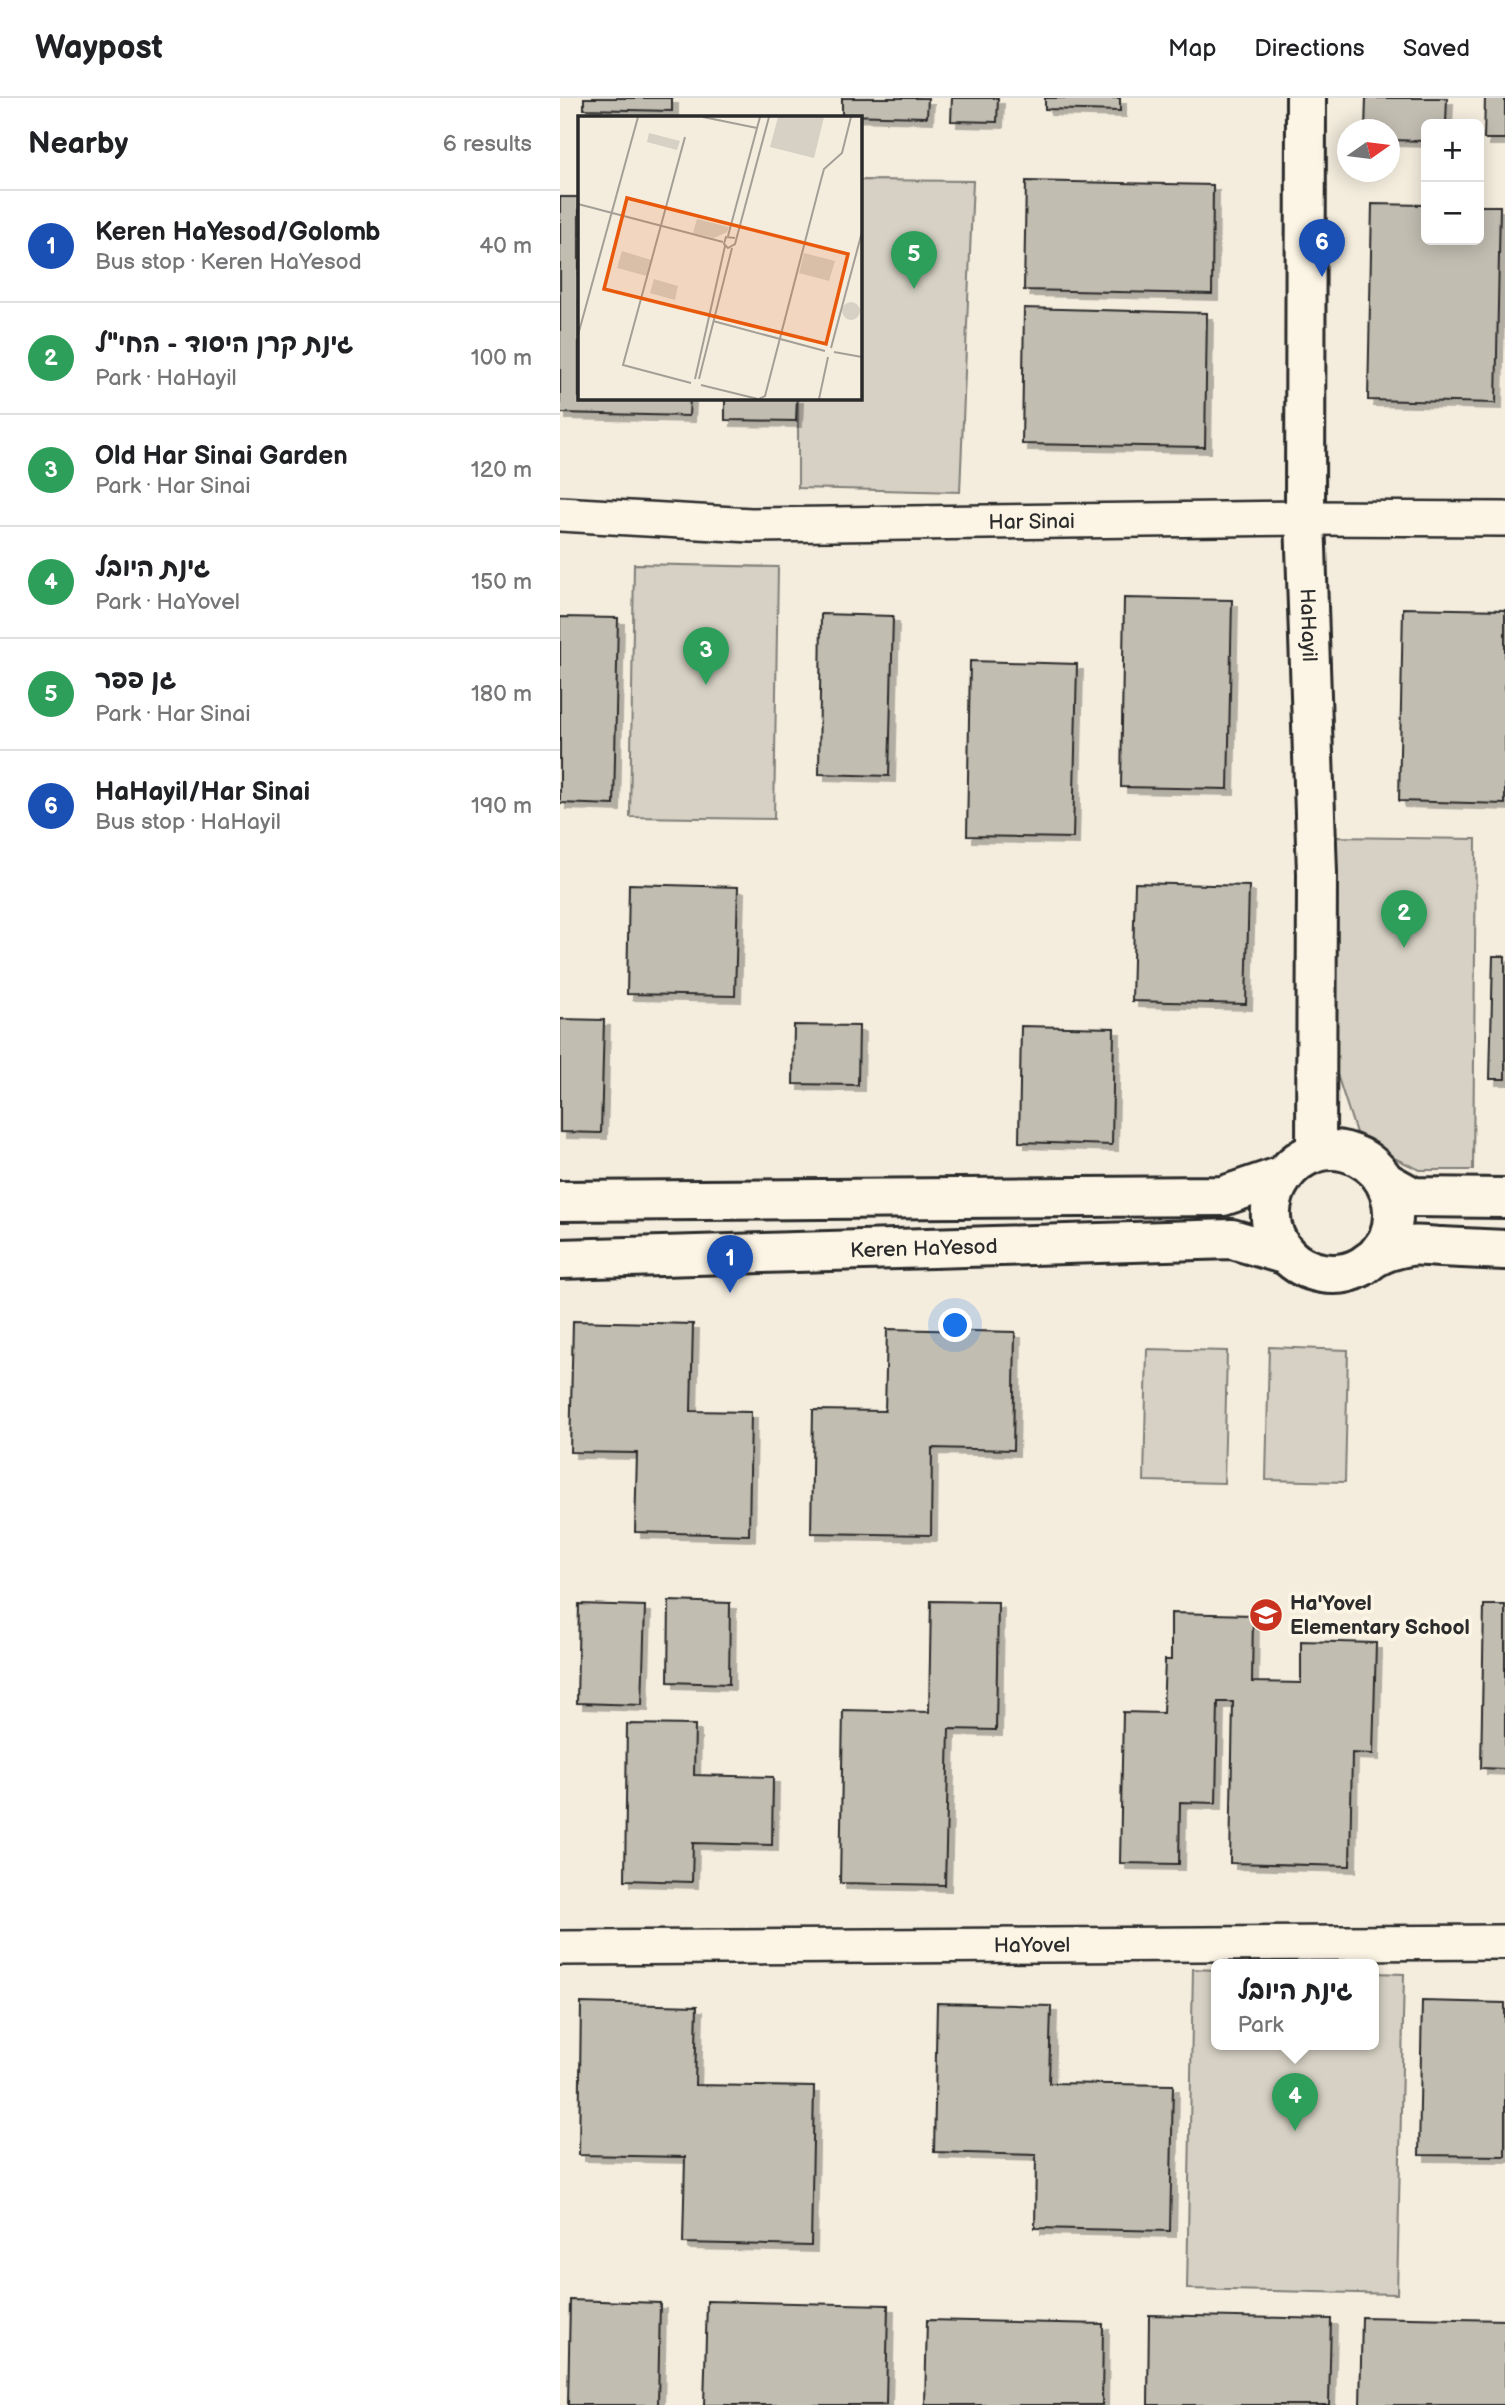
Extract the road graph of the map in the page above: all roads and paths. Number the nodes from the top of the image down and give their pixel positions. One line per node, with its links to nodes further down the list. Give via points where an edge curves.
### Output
1 (1306, 98): 3 (street, HaHayil)
2 (560, 514): 3 (street, Har Sinai, via 751,525)
3 (1305, 518): 4 (street, Har Sinai); 5 (street, HaHayil, via 1317,873)
4 (1505, 519)
5 (1316, 1152): 6 (street); 7 (street, via 1337,1150 1357,1156)
6 (1282, 1176): 9 (street, via 1223,1196); 11 (street, via 1270,1217 1275,1237)
7 (1386, 1182): 8 (street, via 1413,1197); 12 (street, via 1393,1221)
8 (1505, 1198)
9 (560, 1201)
10 (1505, 1250): 12 (street, via 1410,1246)
11 (1287, 1255): 12 (street, via 1302,1267 1331,1274 1360,1268); 13 (street, Keren HaYesod, via 1232,1239)
12 (1376, 1256)
13 (560, 1259)
14 (1505, 1942): 15 (street, HaYovel)
15 (560, 1948)

